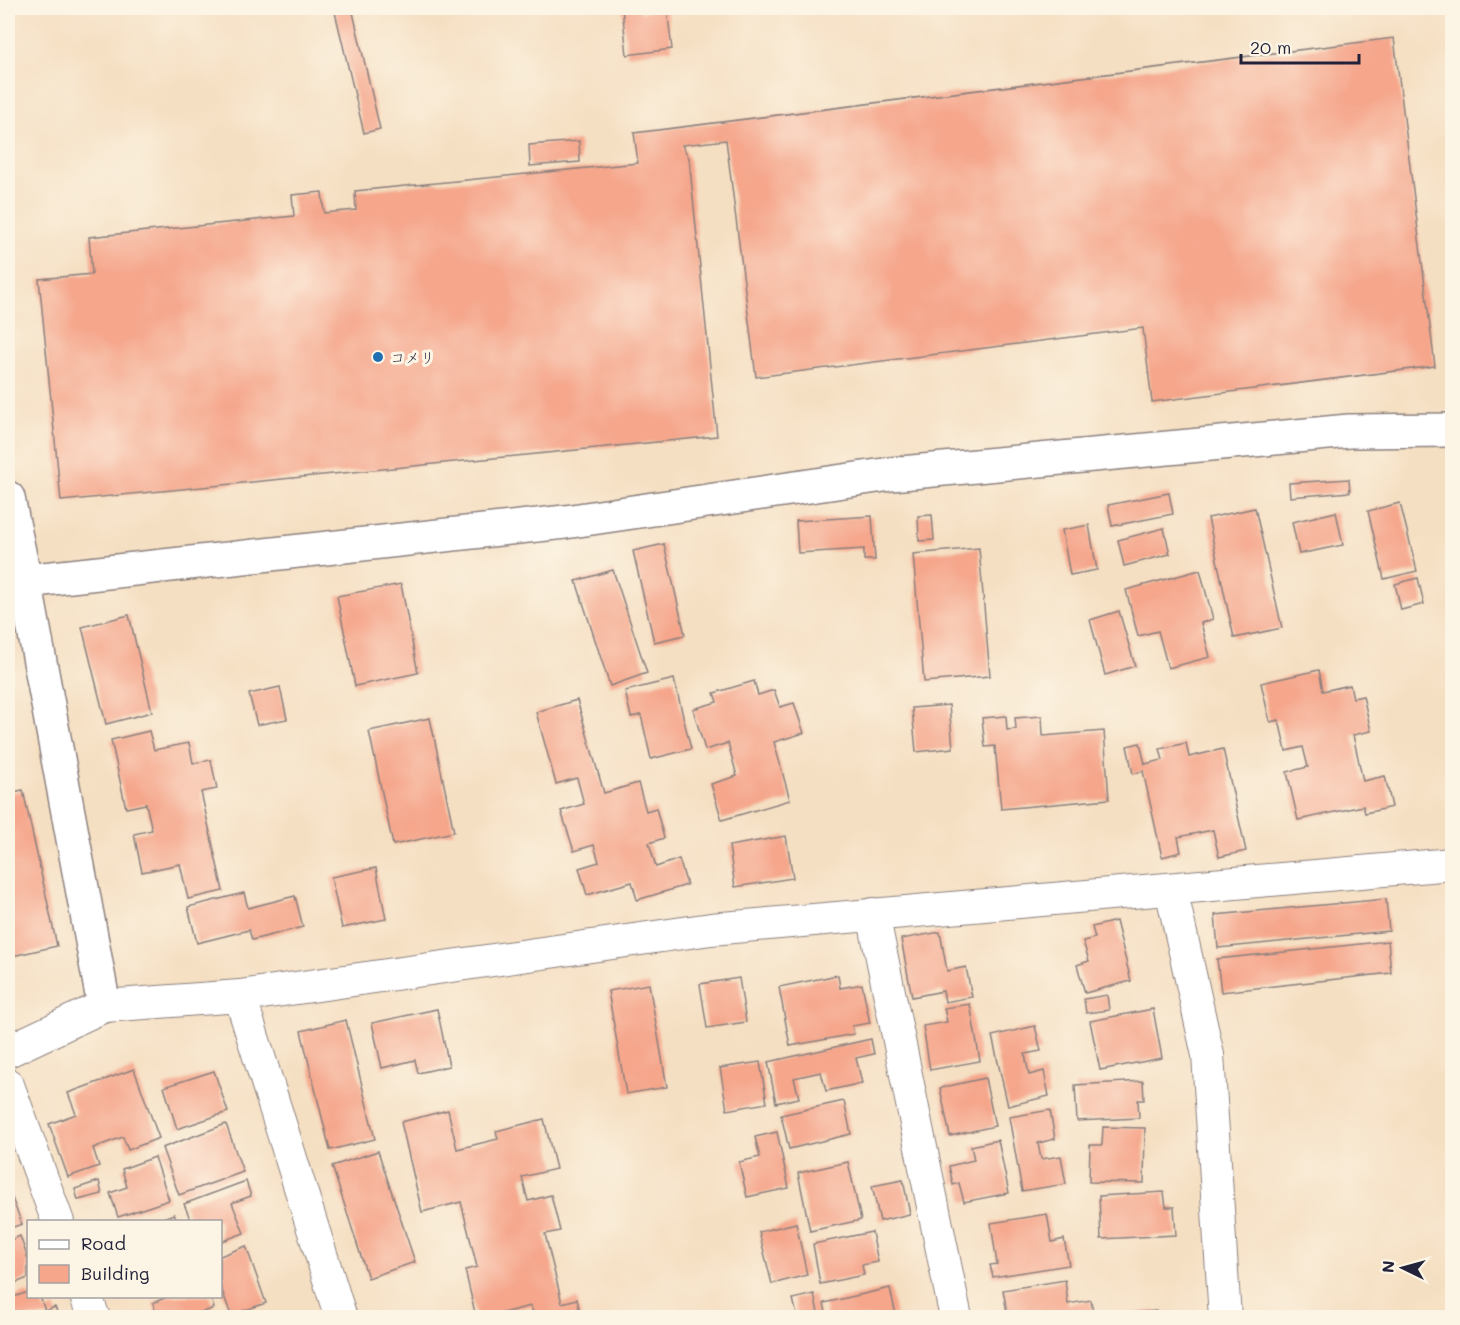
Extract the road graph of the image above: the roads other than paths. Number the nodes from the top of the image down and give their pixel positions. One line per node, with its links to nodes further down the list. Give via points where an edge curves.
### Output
1 (1452, 430): 3 (street, via 1349,431 891,474 565,522)
2 (8, 498): 3 (street)
3 (16, 583): 8 (street)
4 (1452, 864): 5 (street)
5 (1171, 889): 6 (street); 16 (street, via 1208,1055)
6 (873, 914): 7 (street, via 711,929); 15 (street)
7 (240, 996): 8 (street); 14 (street)
8 (104, 1006): 9 (street)
9 (8, 1051)
10 (8, 1084): 11 (street)
11 (58, 1220)
12 (87, 1298): 13 (street)
13 (94, 1317)
14 (341, 1317)
15 (956, 1317)
16 (1225, 1317)

